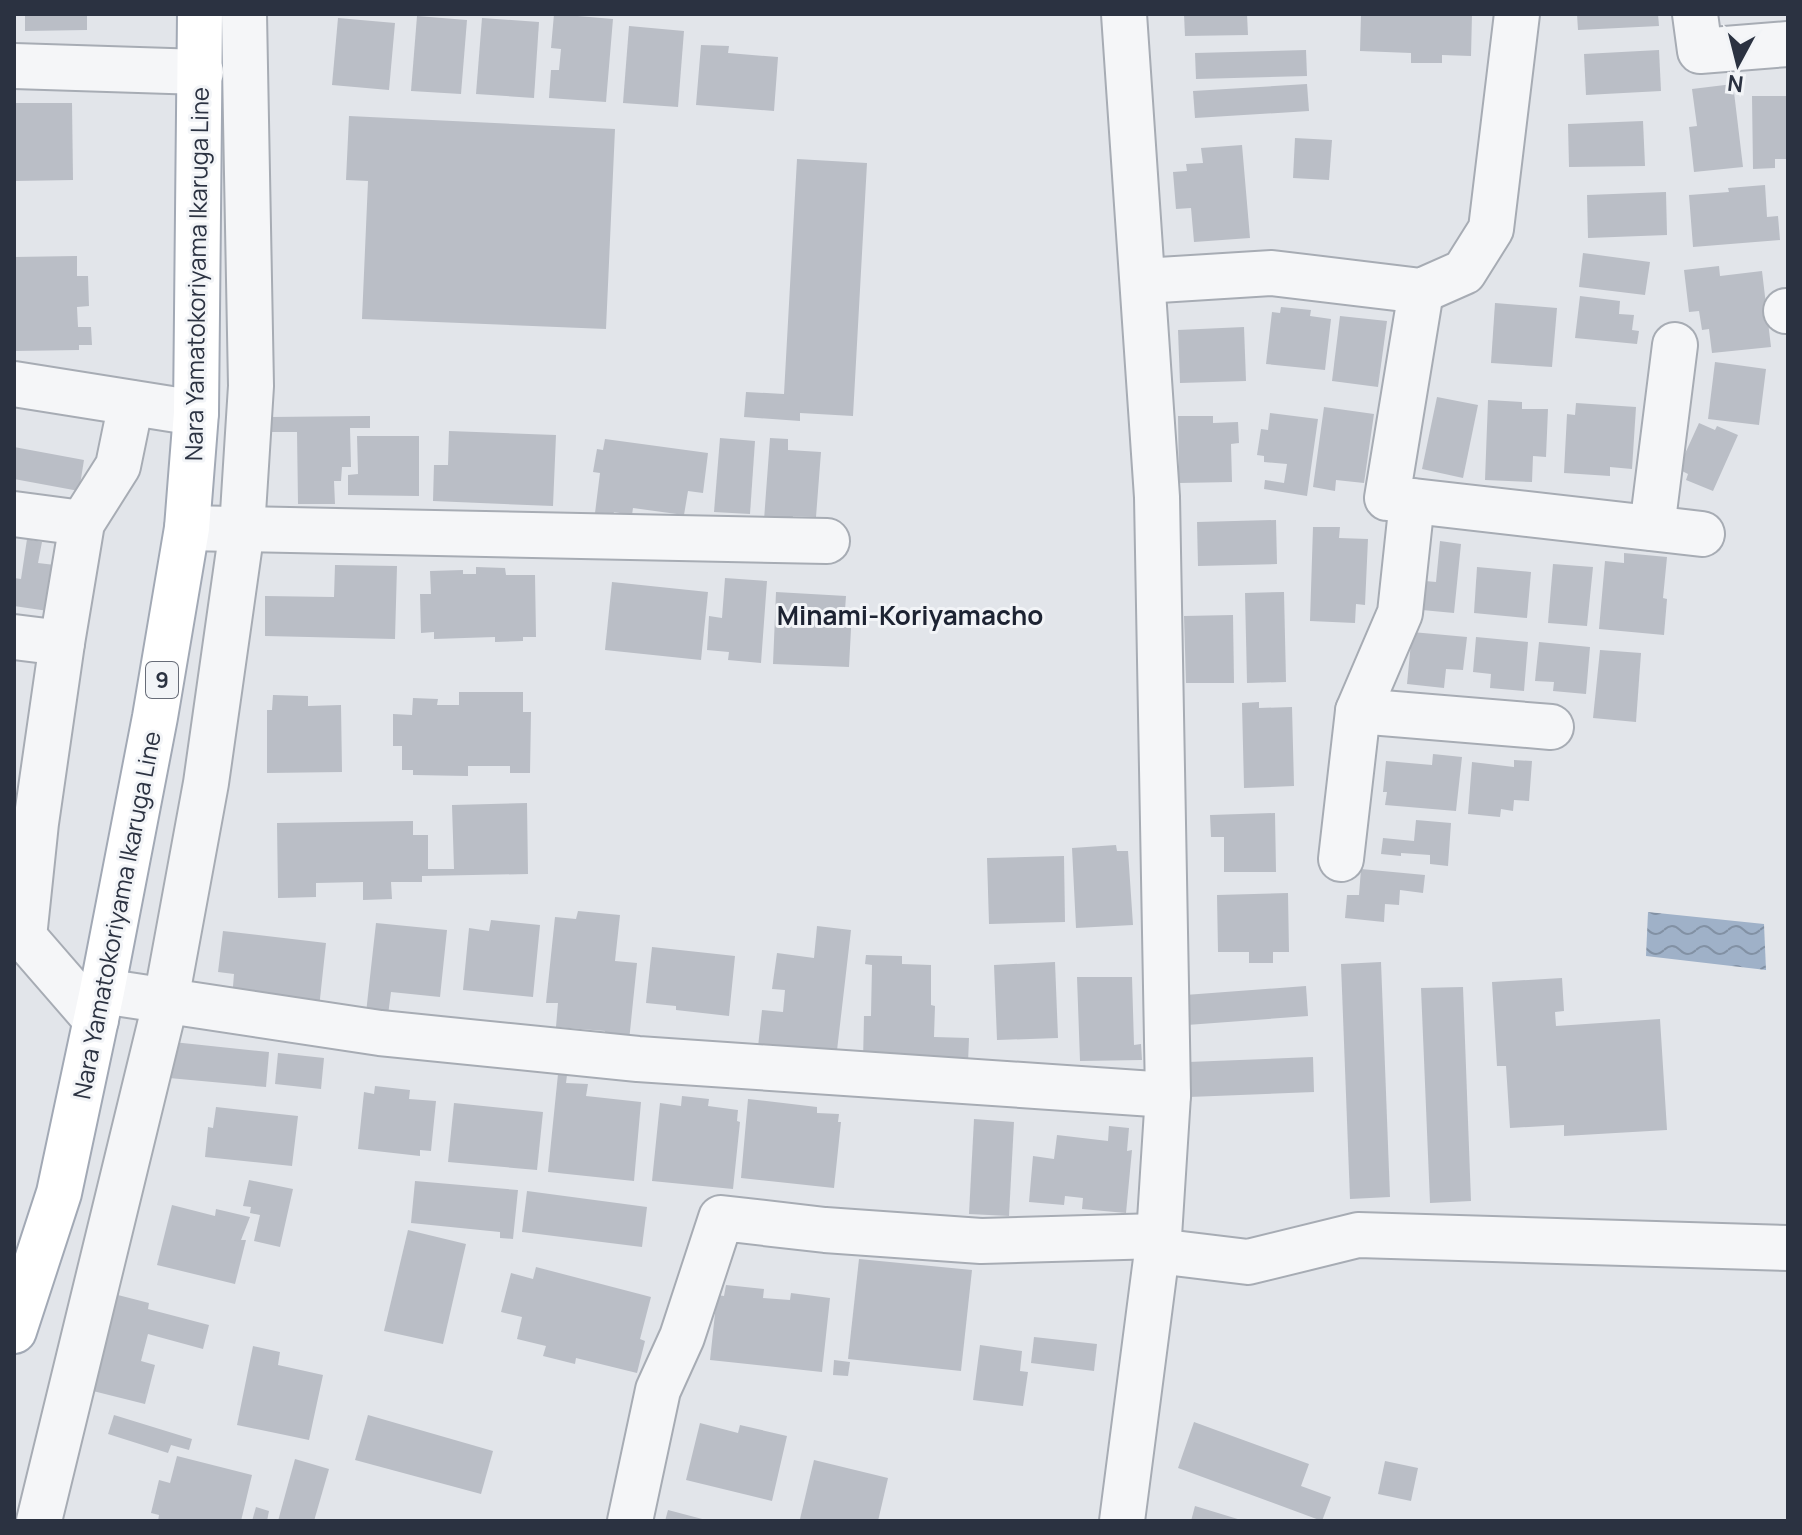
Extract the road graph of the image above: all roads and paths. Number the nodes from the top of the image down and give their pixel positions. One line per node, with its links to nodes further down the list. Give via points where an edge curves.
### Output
1 (200, 14): 8 (main road, Nara Yamatokoriyama Ikaruga Line / 9)
2 (244, 14): 20 (street, via 251,386)
3 (1124, 14): 9 (street)
4 (1517, 14): 10 (street, via 1491,229 1464,272)
5 (1695, 14): 6 (street, via 1700,51)
6 (1788, 44)
7 (14, 66): 8 (street)
8 (201, 72): 14 (main road, Nara Yamatokoriyama Ikaruga Line / 9)
9 (1143, 281): 10 (street, via 1272,273); 30 (street, via 1157,497)
10 (1421, 291): 15 (street, via 1387,498)
11 (1675, 345): 19 (street)
12 (14, 384): 13 (street)
13 (131, 403): 14 (street); 17 (street, via 118,466)
14 (196, 413): 18 (main road, Nara Yamatokoriyama Ikaruga Line / 9)
15 (1412, 501): 19 (street); 25 (street, via 1400,613)
16 (14, 514): 17 (street)
17 (82, 523): 24 (street)
18 (187, 528): 20 (street); 29 (main road, Nara Yamatokoriyama Ikaruga Line / 9)
19 (1652, 528): 21 (street)
20 (242, 529): 22 (street); 28 (street, via 206,783)
21 (1702, 534)
22 (827, 541)
23 (14, 637): 24 (street)
24 (62, 643): 29 (street, via 24,937)
25 (1358, 711): 26 (street); 27 (street)
26 (1551, 727)
27 (1341, 859)
28 (166, 1000): 29 (street); 30 (street, via 380,1033 638,1059); 34 (street)
29 (99, 1005): 33 (main road, Nara Yamatokoriyama Ikaruga Line / 9, via 59,1193)
30 (1168, 1095): 31 (street)
31 (1158, 1244): 32 (street, via 1248,1262 1358,1235); 35 (street, via 981,1241 721,1218 682,1337 658,1390); 36 (street)
32 (1788, 1248)
33 (14, 1331)
34 (39, 1521)
35 (630, 1521)
36 (1122, 1521)

